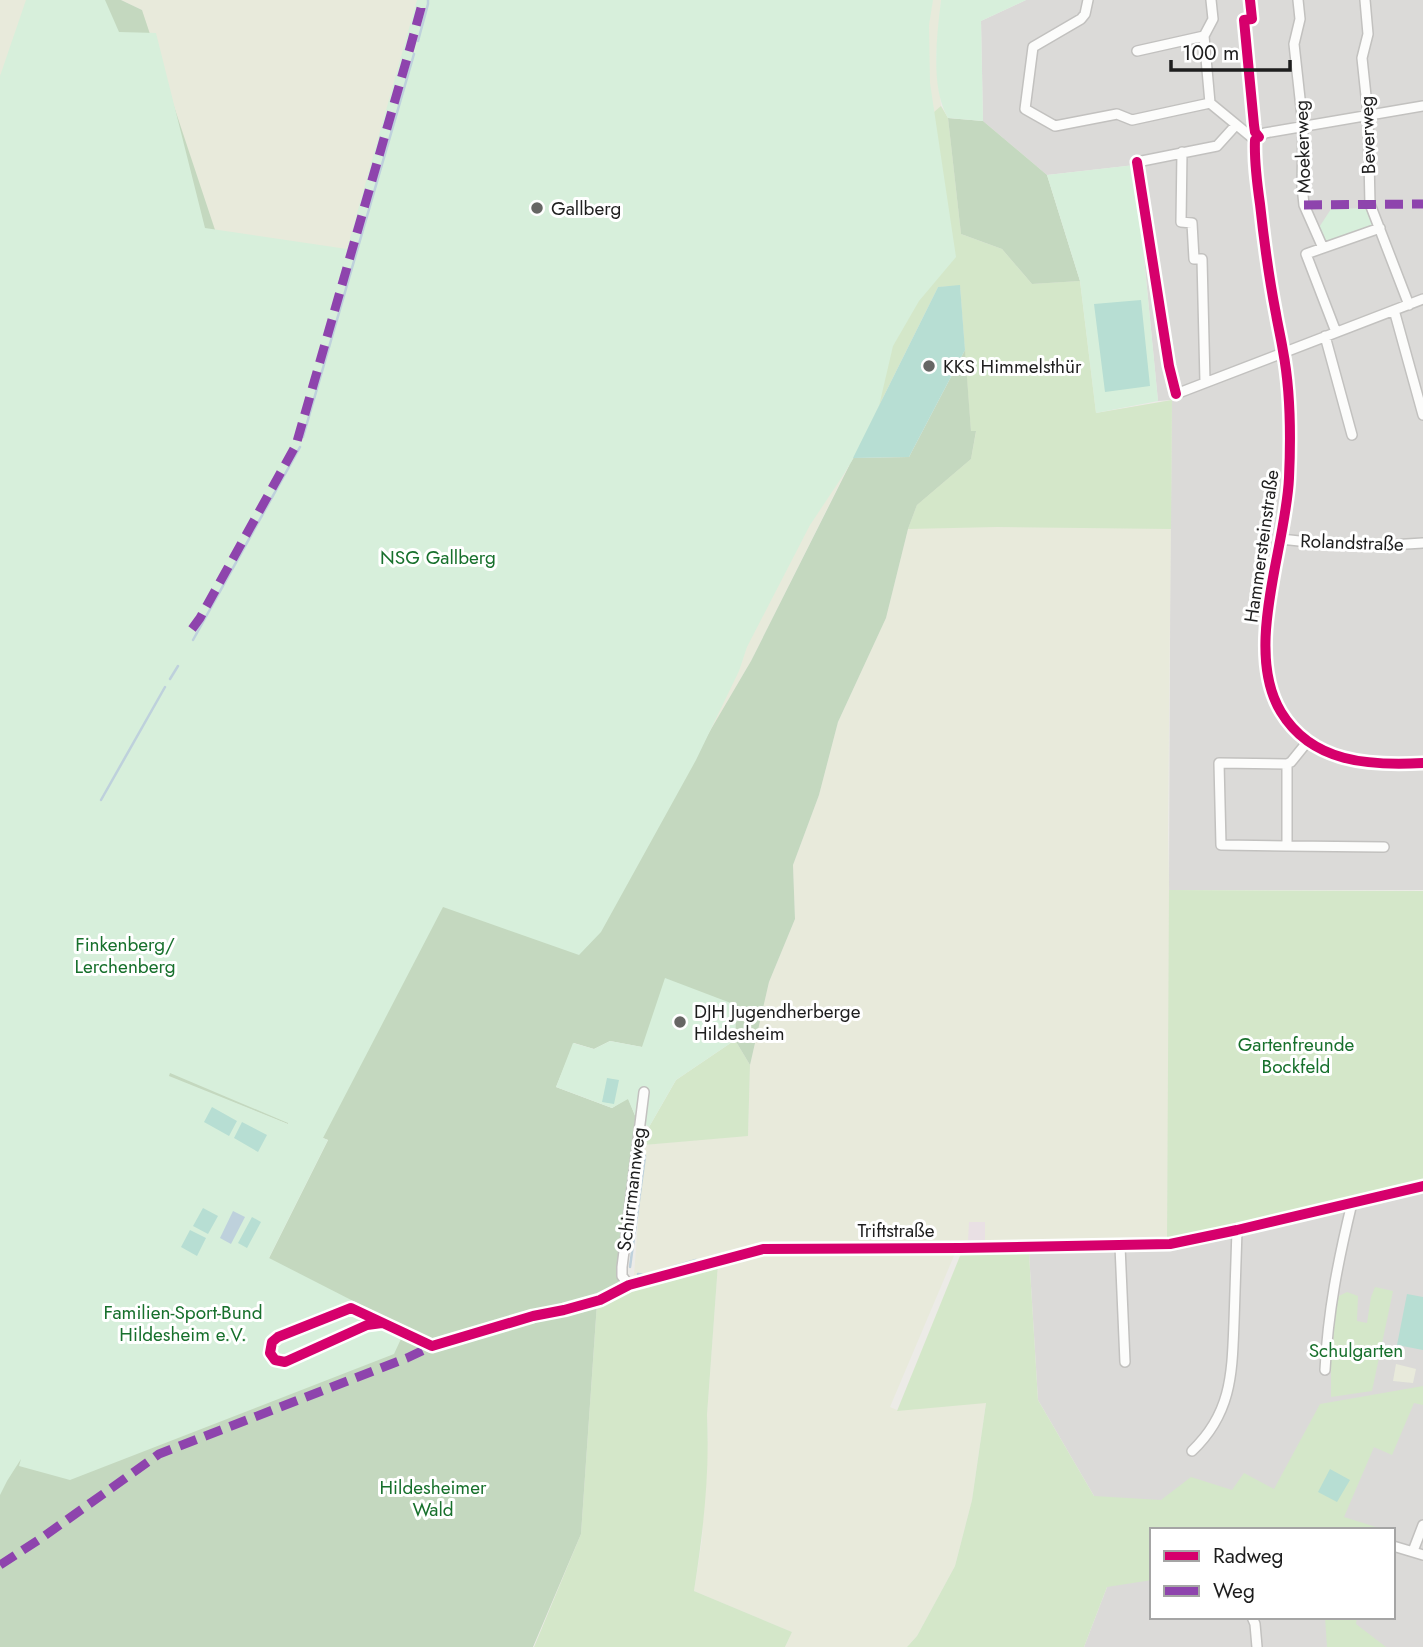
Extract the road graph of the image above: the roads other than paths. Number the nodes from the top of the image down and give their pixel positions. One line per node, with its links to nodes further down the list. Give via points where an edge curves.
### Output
1 (1088, 0): 7 (street, via 1081,19 1033,47 1025,108 1055,126 1117,114 1132,120)
2 (1211, 0): 5 (street, via 1213,19)
3 (1298, 0): 11 (street, Moekerweg, via 1300,19 1294,44)
4 (1365, 0): 9 (street, Beverweg, via 1368,34 1362,58)
5 (1203, 36): 6 (street); 7 (street)
6 (1137, 51)
7 (1210, 103): 10 (street)
8 (1423, 106): 9 (street)
9 (1368, 115): 11 (street); 15 (street, Beverweg, via 1370,204)
10 (1236, 125): 12 (street); 13 (street, via 1217,146)
11 (1303, 126): 12 (street, via 1265,133); 16 (street, Moekerweg, via 1304,205)
12 (1255, 140): 22 (street, Hammersteinstraße, via 1263,231)
13 (1182, 152): 14 (street); 23 (street, via 1181,222 1192,223 1194,259 1202,259)
14 (1137, 162)
15 (1380, 228): 16 (street); 18 (street, Beverweg)
16 (1323, 248): 20 (street, via 1306,254)
17 (1423, 299): 18 (street)
18 (1409, 305): 19 (street)
19 (1394, 310): 20 (street); 25 (street)
20 (1336, 332): 21 (street)
21 (1325, 336): 22 (street); 26 (street)
22 (1284, 352): 23 (street); 27 (street, Hammersteinstraße, via 1291,452)
23 (1205, 382): 24 (street)
24 (1177, 394)
25 (1423, 415)
26 (1352, 435)
27 (1281, 539): 28 (street, Rolandstraße, via 1376,546); 29 (street, Hammersteinstraße, via 1265,637 1266,667 1281,712)
28 (1423, 543)
29 (1308, 741): 30 (street, Hammersteinstraße, via 1331,754 1363,763); 31 (street)
30 (1423, 763)
31 (1287, 764): 32 (street); 32 (street, via 1219,764 1221,845)
32 (1287, 846): 33 (street)
33 (1384, 847)
34 (643, 1092): 39 (street, Schirrmannweg, via 622,1267)
35 (1423, 1185): 36 (street, Triftstraße)
36 (1352, 1203): 37 (street, Triftstraße); 42 (street, via 1333,1290)
37 (1237, 1230): 38 (street, Triftstraße, via 1170,1244); 43 (street, via 1232,1371 1218,1417)
38 (1120, 1246): 39 (street, Triftstraße, via 763,1249); 41 (street)
39 (629, 1285): 40 (street, Triftstraße, via 600,1300 432,1346)
40 (382, 1323): 40 (street, Triftstraße, via 351,1308 278,1337 270,1353 285,1362 367,1325)
41 (1125, 1362)
42 (1325, 1370)
43 (1192, 1451)
44 (1423, 1525): 46 (street)
45 (1395, 1546): 46 (street)
46 (1413, 1551): 47 (street)
47 (1423, 1555)
48 (1253, 1619): 49 (street)
49 (1257, 1647)

